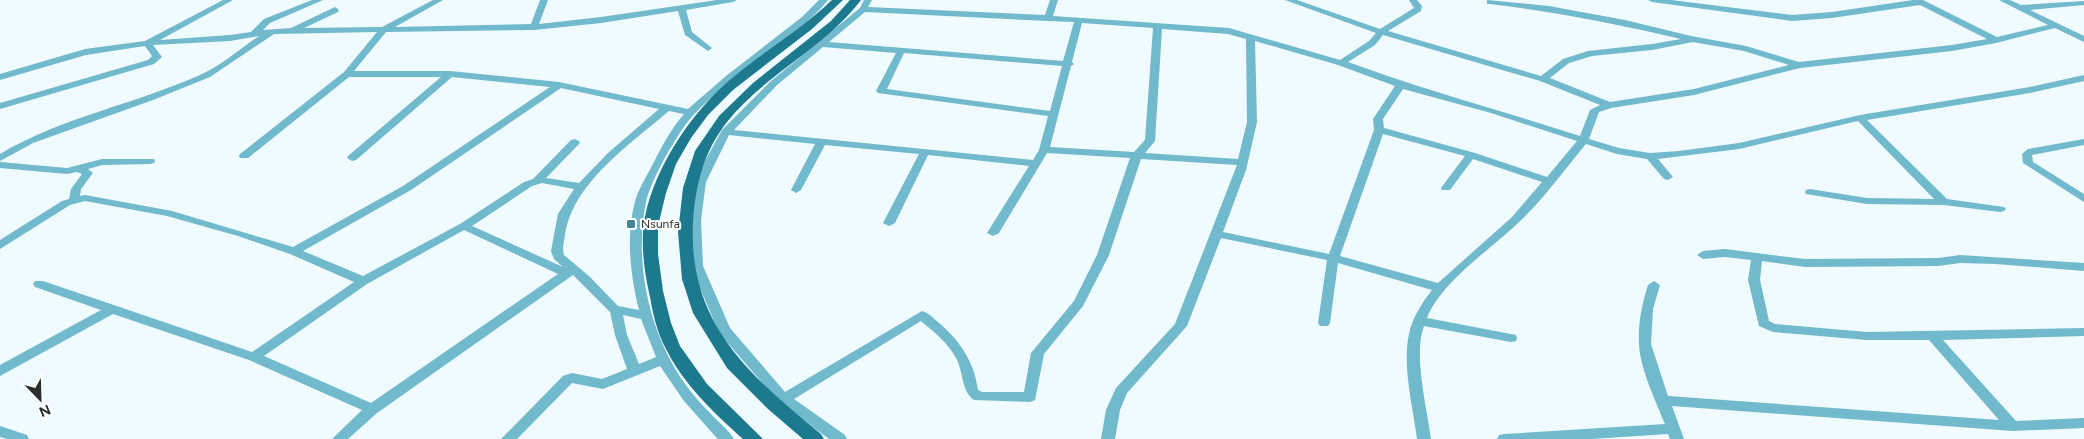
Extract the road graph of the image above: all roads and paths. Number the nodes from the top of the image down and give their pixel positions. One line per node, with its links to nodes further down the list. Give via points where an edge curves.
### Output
1 (229, 0): 35 (street)
2 (319, 0): 30 (street, via 267,21)
3 (544, 0): 25 (street)
4 (733, 0): 18 (street)
5 (824, 0): 52 (street)
6 (838, 0): 124 (main road, via 729,88 689,130 659,189 650,229 651,262 659,306 675,352 710,399)
7 (868, 0): 17 (street)
8 (1054, 0): 21 (street)
9 (1289, 0): 29 (street)
10 (1413, 0): 29 (street, via 1418,9)
11 (1652, 0): 14 (street, via 1792,18 1832,16)
12 (2003, 0): 19 (street)
13 (432, 1): 26 (street)
14 (1919, 1): 34 (street)
15 (1490, 2): 32 (street, via 1558,10)
16 (2084, 3): 19 (street)
17 (859, 5): 21 (street); 36 (street); 125 (main road, via 757,84 723,119 701,151 690,188 685,232 689,279 702,313 733,364 774,405)
18 (681, 8): 25 (street); 37 (street, via 688,33)
19 (2018, 8): 24 (street)
20 (334, 10): 27 (street)
21 (1048, 18): 22 (street)
22 (1079, 20): 23 (street); 40 (street)
23 (1158, 25): 31 (street); 66 (street, via 1150,141)
24 (2053, 26): 33 (street); 34 (street)
25 (534, 27): 26 (street)
26 (384, 29): 27 (street); 42 (street)
27 (291, 30): 28 (street)
28 (274, 31): 30 (street); 67 (street, via 207,75 29,141)
29 (1382, 32): 39 (street, via 1372,43); 46 (street)
30 (254, 34): 35 (street)
31 (1250, 36): 39 (street); 70 (street, via 1252,122)
32 (1691, 39): 41 (street, via 1738,47); 46 (street, via 1652,47 1591,52 1566,62)
33 (2084, 39)
34 (1996, 40): 41 (street)
35 (147, 43): 44 (street, via 85,52); 50 (street, via 157,57 152,62)
36 (822, 44): 38 (street); 56 (street, via 774,83)
37 (708, 48)
38 (901, 51): 40 (street); 53 (street, via 881,90 884,92)
39 (1341, 63): 48 (street)
40 (1069, 64): 53 (street)
41 (1800, 65): 49 (street, via 1694,92)
42 (347, 74): 43 (street); 64 (street)
43 (450, 74): 47 (street); 68 (street)
44 (0, 77)
45 (2084, 78): 54 (street)
46 (1543, 80): 49 (street)
47 (559, 85): 51 (street); 90 (street, via 407,188)
48 (1401, 85): 55 (street, via 1378,119); 57 (street)
49 (1609, 105): 57 (street, via 1593,112)
50 (0, 106)
51 (666, 108): 52 (street); 77 (street, via 599,167)
52 (690, 112): 102 (street, via 671,140 642,200 635,244)
53 (1053, 114): 61 (street)
54 (1860, 118): 65 (street, via 1739,146); 83 (street)
55 (1379, 130): 63 (street); 93 (street)
56 (726, 132): 59 (street); 112 (street, via 701,182 694,220 697,266 724,330)
57 (1583, 141): 65 (street); 76 (street)
58 (575, 142): 75 (street)
59 (821, 142): 62 (street); 79 (street)
60 (2084, 142): 81 (street, via 2032,151 2027,157 2028,163 2036,170)
61 (1044, 150): 66 (street); 72 (street)
62 (924, 152): 72 (street); 85 (street)
63 (1472, 155): 76 (street); 78 (street)
64 (244, 156)
65 (1650, 156): 74 (street)
66 (1136, 157): 70 (street); 112 (street, via 1103,255 1079,303 1038,353 1030,397 979,397 972,392 962,355 922,315)
67 (0, 158)
68 (352, 158)
69 (150, 161): 73 (street, via 102,162)
70 (1243, 162): 88 (street)
71 (0, 164): 73 (street, via 67,171)
72 (1035, 164): 87 (street)
73 (78, 168): 82 (street, via 88,173 76,189)
74 (1668, 177)
75 (538, 180): 77 (street); 86 (street)
76 (1549, 181): 99 (street, via 1516,220)
77 (583, 187): 95 (street, via 566,210 556,251)
78 (1446, 188)
79 (796, 190)
80 (1810, 192): 83 (street, via 1867,200)
81 (2084, 199)
82 (74, 200): 89 (street); 90 (street, via 85,198 168,213)
83 (1944, 202): 84 (street)
84 (2000, 209)
85 (889, 224)
86 (464, 226): 95 (street); 96 (street)
87 (993, 233)
88 (1217, 234): 93 (street); 127 (street, via 1182,326 1121,391 1113,410)
89 (0, 245)
90 (294, 251): 96 (street)
91 (1703, 255): 92 (street, via 1725,253)
92 (1757, 257): 94 (street, via 1805,263 1969,259); 106 (street, via 1754,280 1763,323 1767,326 1868,336)
93 (1333, 258): 99 (street); 104 (street)
94 (2084, 267)
95 (570, 271): 101 (street); 114 (street)
96 (363, 281): 108 (street)
97 (39, 284): 100 (street)
98 (1654, 285): 113 (street, via 1645,344)
99 (1440, 288): 103 (street)
100 (112, 309): 108 (street); 111 (street)
101 (616, 310): 102 (street); 110 (street, via 621,335)
102 (647, 316): 109 (street)
103 (1420, 321): 107 (street); 128 (street, via 1415,332 1413,358)
104 (1324, 323)
105 (2084, 332): 106 (street)
106 (1932, 336): 116 (street)
107 (1511, 338)
108 (254, 357): 114 (street)
109 (664, 358): 110 (street); 123 (street, via 676,381 708,422)
110 (636, 370): 122 (street, via 603,384 568,379)
111 (0, 371)
112 (784, 399): 126 (street)
113 (1664, 401): 116 (street); 118 (street)
114 (372, 409): 121 (street)
115 (2084, 423): 116 (street)
116 (2013, 426)
117 (0, 431): 120 (street)
118 (1675, 434): 119 (street)
119 (1565, 437): 129 (street)
120 (22, 439)
121 (339, 439)
122 (508, 439)
123 (727, 439)
124 (754, 439)
125 (815, 439)
126 (840, 439)
127 (1108, 439)
128 (1424, 439)
129 (1504, 439)

